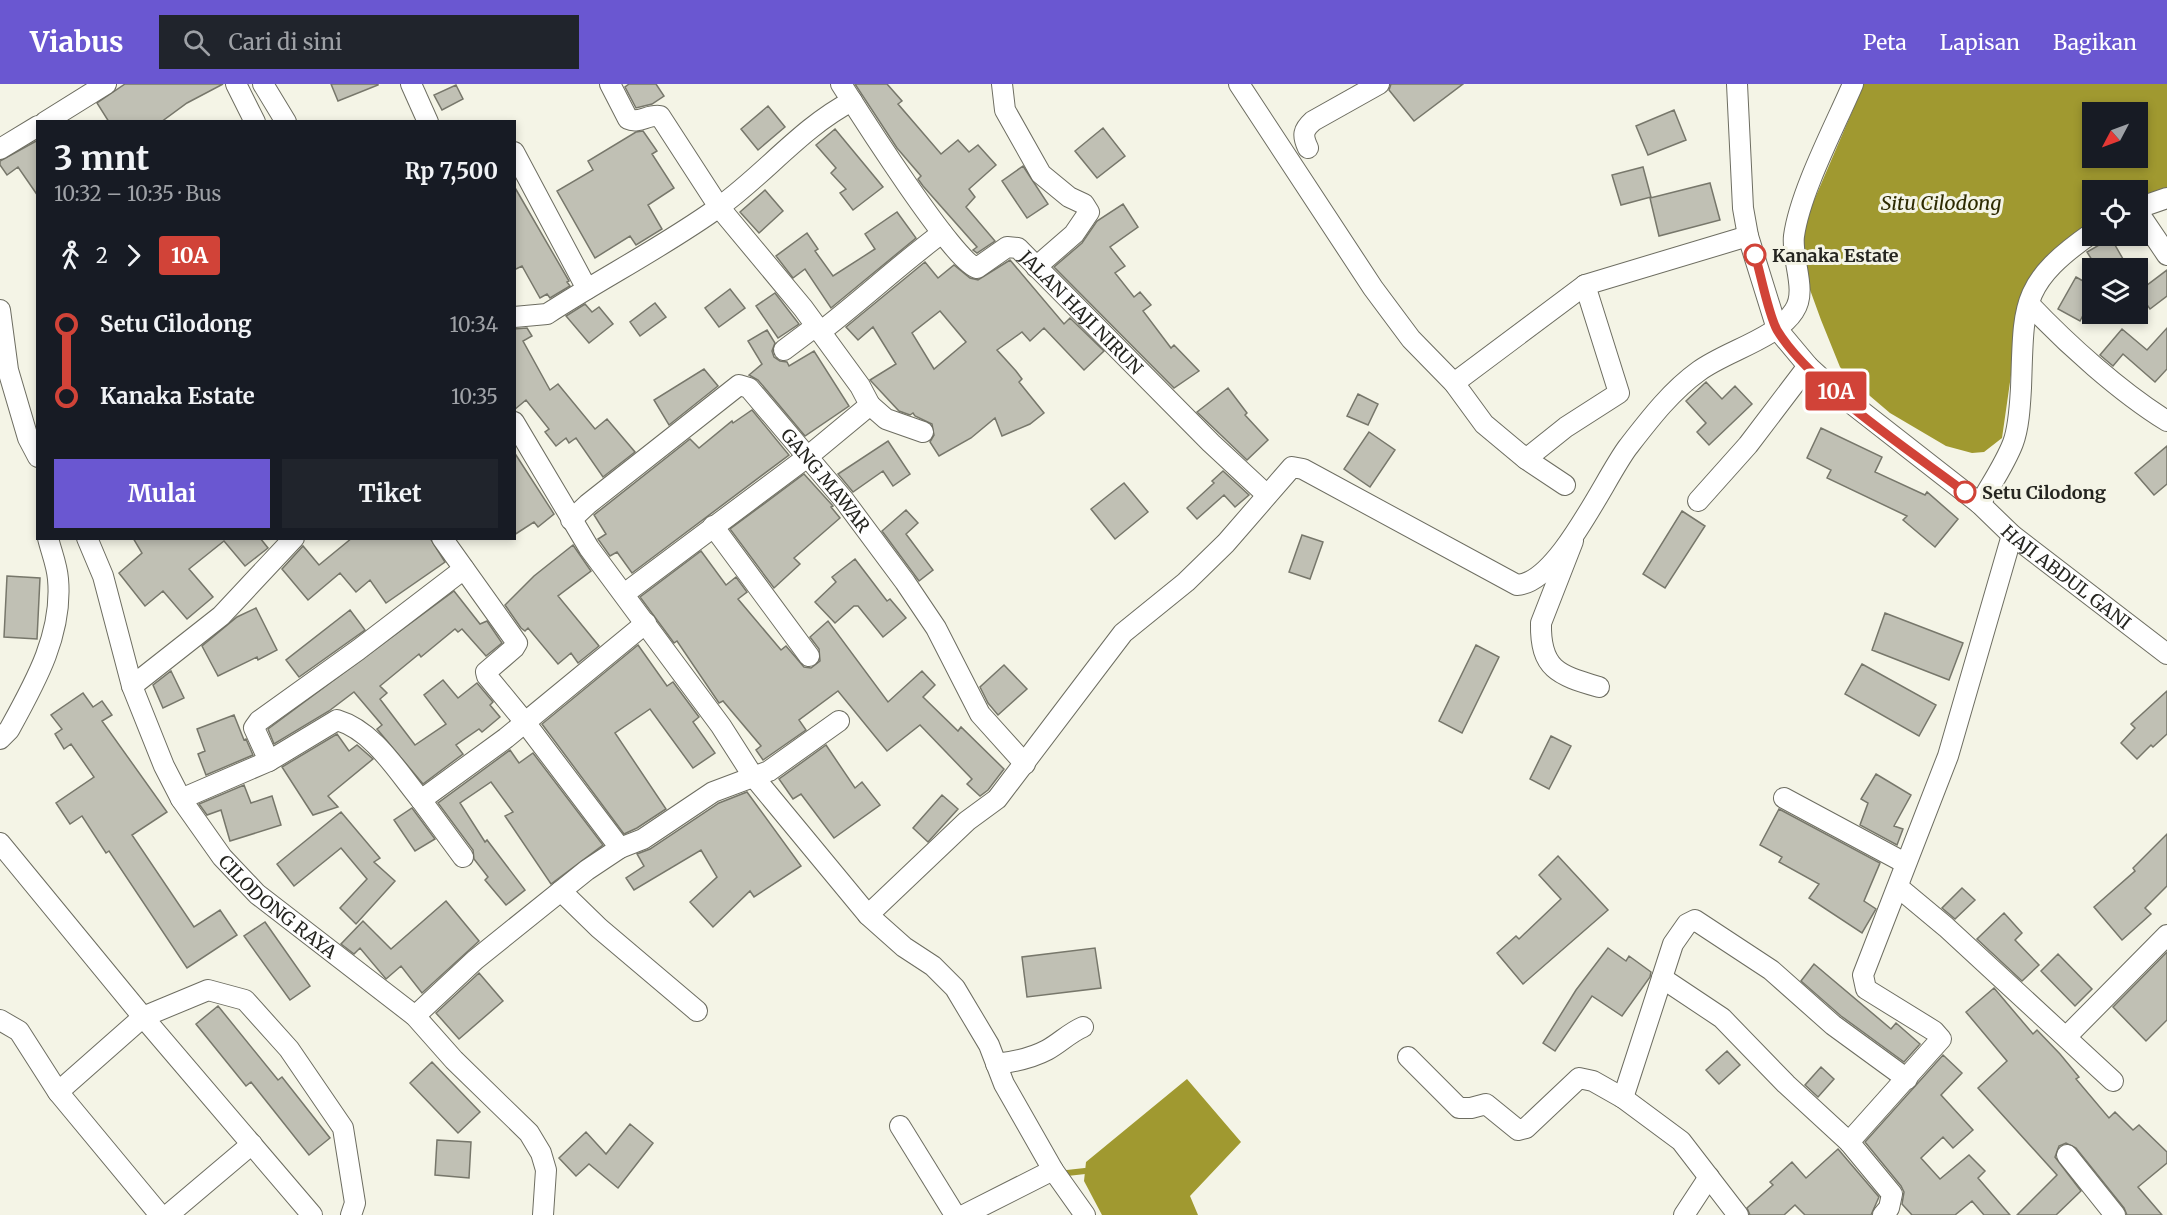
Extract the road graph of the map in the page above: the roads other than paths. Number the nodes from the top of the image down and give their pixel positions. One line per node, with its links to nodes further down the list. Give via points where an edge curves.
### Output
1 (105, 84): 13 (street)
2 (263, 84): 15 (street)
3 (411, 84): 16 (street)
4 (610, 84): 23 (street, via 628,120 660,116)
5 (841, 84): 12 (street, JALAN HAJI NIRUN)
6 (1002, 84): 29 (street, via 1005,110 1041,174 1084,204 1089,212 1074,234)
7 (1239, 84): 40 (street, via 1373,288 1411,339)
8 (1379, 84): 18 (street, via 1305,128 1303,137)
9 (1737, 84): 26 (street, HAJI ABDUL GANI)
10 (1853, 84): 36 (street, via 1801,208 1794,237 1800,300)
11 (242, 86): 14 (street)
12 (852, 101): 23 (street, via 830,113); 25 (street, JALAN HAJI NIRUN)
13 (48, 120)
14 (254, 120)
15 (285, 120)
16 (427, 120)
17 (36, 127): 19 (street)
18 (1308, 148)
19 (0, 149)
20 (516, 156): 31 (street)
21 (2167, 198): 22 (street)
22 (2148, 206)
23 (719, 207): 31 (street); 35 (street)
24 (2148, 226): 28 (street)
25 (942, 233): 29 (street, JALAN HAJI NIRUN, via 973,267 1013,246); 35 (street, via 863,300)
26 (1748, 236): 30 (street); 36 (street, HAJI ABDUL GANI)
27 (2082, 240): 32 (street, via 2059,256 2031,291)
28 (2167, 255)
29 (1036, 267): 50 (street, JALAN HAJI NIRUN)
30 (1585, 285): 40 (street); 48 (street, via 1619,393)
31 (587, 289): 34 (street, via 547,314)
32 (2029, 304): 43 (street, via 2061,336); 52 (street, via 2022,325 2020,404 2013,442)
33 (0, 310): 37 (street)
34 (516, 317)
35 (818, 329): 38 (street); 41 (street)
36 (1777, 329): 39 (street, HAJI ABDUL GANI); 55 (street, via 1698,371 1669,397 1626,450)
37 (2, 341): 42 (street, via 8,370)
38 (784, 350)
39 (1808, 366): 51 (street, via 1748,445); 52 (street, HAJI ABDUL GANI)
40 (1454, 383): 48 (street, via 1484,424)
41 (870, 405): 45 (street, via 886,419); 47 (street)
42 (30, 417): 46 (street)
43 (2167, 421)
44 (516, 425): 53 (street)
45 (923, 432)
46 (36, 447)
47 (806, 458): 53 (street, GANG MAWAR, via 759,398 749,388 738,385); 54 (street); 72 (street, GANG MAWAR, via 844,500 905,582 936,628 980,714)
48 (1526, 459): 49 (street)
49 (1564, 485)
50 (1267, 495): 55 (street, via 1288,470 1297,466 1517,585 1535,578); 72 (street, via 1186,582 1123,633 1048,728)
51 (1698, 501)
52 (1980, 504): 56 (street, HAJI ABDUL GANI)
53 (571, 520): 62 (street)
54 (713, 526): 62 (street); 65 (street)
55 (1575, 536): 67 (street, via 1541,623 1540,635 1553,669)
56 (2012, 536): 64 (street, HAJI ABDUL GANI); 80 (street, via 1948,756)
57 (49, 540): 70 (street, via 58,577 58,609 43,663 9,730)
58 (88, 540): 66 (street, CILODONG RAYA, via 103,576)
59 (292, 540): 66 (street, via 221,616)
60 (443, 540): 61 (street)
61 (464, 569): 68 (street, via 517,643 486,674); 71 (street, via 259,721 255,735)
62 (624, 594): 63 (street)
63 (646, 623): 68 (street); 73 (street, via 722,726)
64 (2167, 654)
65 (809, 656)
66 (132, 686): 75 (street, CILODONG RAYA)
67 (1599, 687)
68 (524, 721): 76 (street); 78 (street)
69 (839, 722): 73 (street, via 769,771)
70 (0, 739)
71 (269, 760): 75 (street); 76 (street, via 337,720 354,725 371,739)
72 (1025, 764): 83 (street, via 997,799)
73 (753, 776): 78 (street, via 713,792 643,839); 83 (street)
74 (1784, 798): 80 (street)
75 (181, 799): 87 (street, CILODONG RAYA, via 222,857 257,894)
76 (421, 800): 79 (street)
77 (0, 843): 88 (street)
78 (620, 848): 81 (street)
79 (463, 857)
80 (1905, 863): 82 (street)
81 (561, 891): 86 (street); 87 (street, via 449,982)
82 (1907, 895): 91 (street); 94 (street, via 1863,975 1866,989 1941,1039)
83 (868, 915): 93 (street, via 955,988)
84 (2167, 935): 91 (street)
85 (1662, 978): 94 (street, via 1673,944 1687,924 1695,920 1771,970 1833,1025); 97 (street); 99 (street, via 1722,1018)
86 (697, 1011)
87 (415, 1016): 108 (street, CILODONG RAYA, via 529,1133 542,1153 546,1170)
88 (143, 1017): 96 (street); 100 (street); 107 (street, via 208,990 245,1000 289,1049 344,1128 355,1203)
89 (0, 1020): 96 (street, via 19,1031)
90 (1083, 1027): 93 (street, via 1046,1050)
91 (2067, 1036): 95 (street)
92 (1408, 1058): 97 (street, via 1459,1108 1486,1104 1518,1130 1526,1128 1579,1078 1593,1081)
93 (996, 1064): 102 (street)
94 (1907, 1079): 99 (street)
95 (2113, 1081)
96 (58, 1092): 104 (street)
97 (1623, 1098): 103 (street, via 1681,1141)
98 (900, 1126): 109 (street)
99 (1850, 1142): 114 (street, via 1892,1194)
100 (252, 1144): 105 (street); 106 (street)
101 (2067, 1155): 115 (street)
102 (1053, 1170): 110 (street); 111 (street)
103 (1709, 1177): 112 (street); 113 (street)
104 (160, 1215)
105 (168, 1215)
106 (312, 1215)
107 (351, 1215)
108 (543, 1215)
109 (955, 1215)
110 (964, 1215)
111 (1085, 1215)
112 (1684, 1215)
113 (1738, 1215)
114 (1883, 1215)
115 (2115, 1215)

